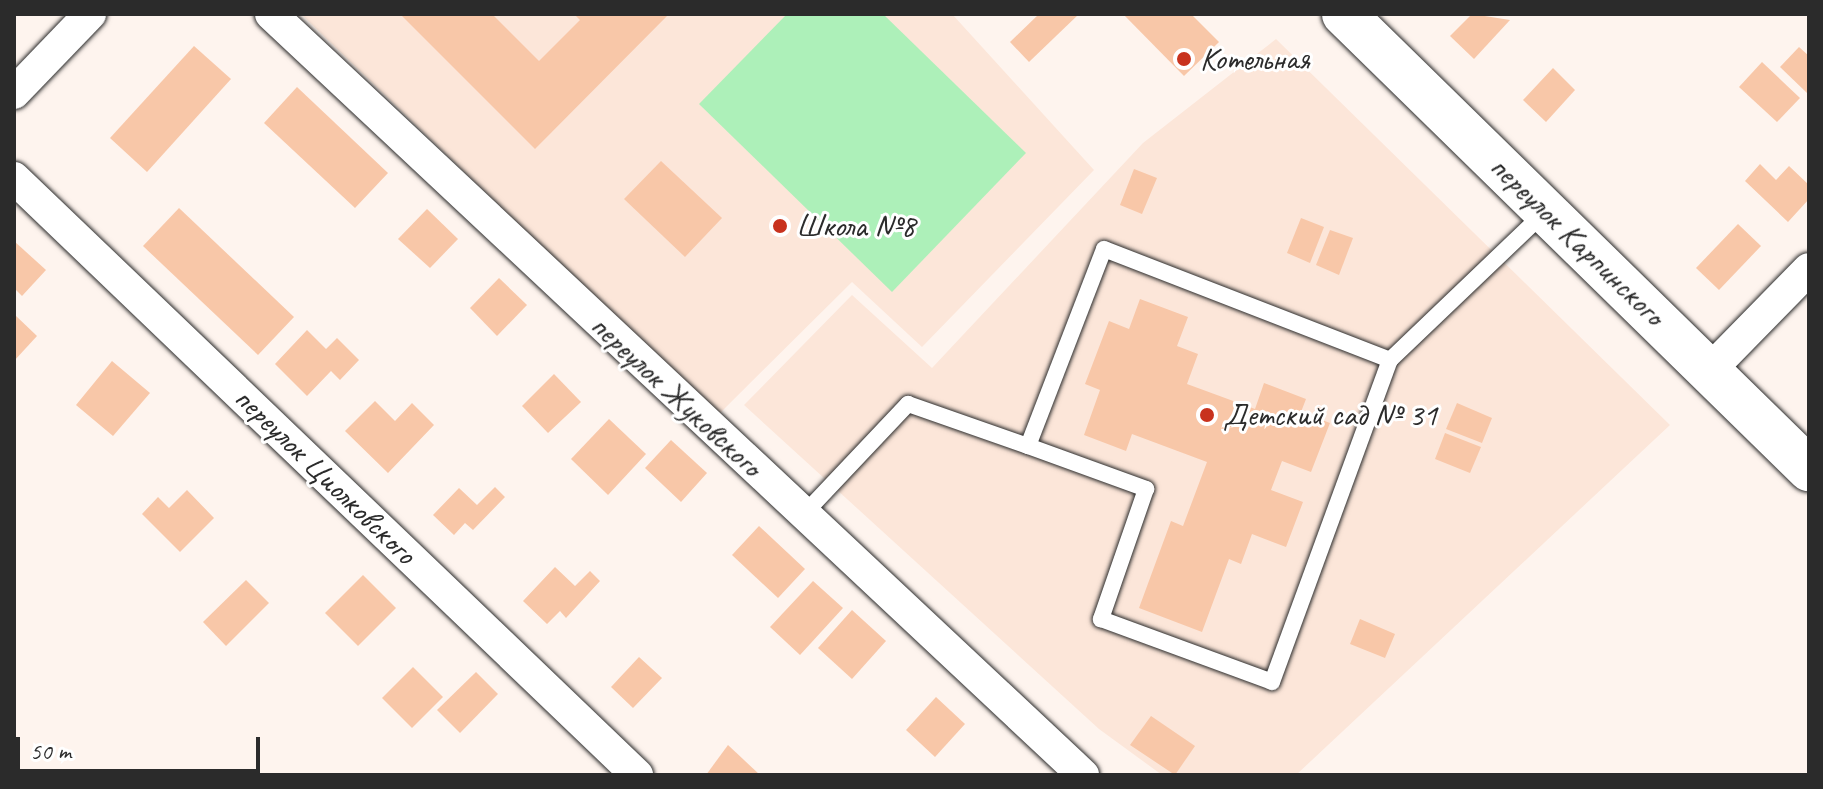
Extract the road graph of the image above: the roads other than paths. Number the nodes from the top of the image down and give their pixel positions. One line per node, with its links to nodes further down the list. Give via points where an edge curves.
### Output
1 (271, 14): 12 (street, переулок Жуковского)
2 (1344, 14): 6 (street, переулок Карпинского)
3 (77, 18): 4 (street)
4 (14, 93)
5 (14, 178): 13 (street, переулок Циолковского)
6 (1545, 212): 8 (lane); 9 (street, переулок Карпинского)
7 (1809, 269): 9 (street)
8 (1390, 360): 10 (lane, via 1104,249); 10 (lane, via 1272,682 1101,619 1146,489)
9 (1710, 370): 11 (street, переулок Карпинского)
10 (1028, 446): 12 (lane, via 908,404)
11 (1809, 469)
12 (803, 515): 14 (street, переулок Жуковского)
13 (637, 775)
14 (1083, 775)

